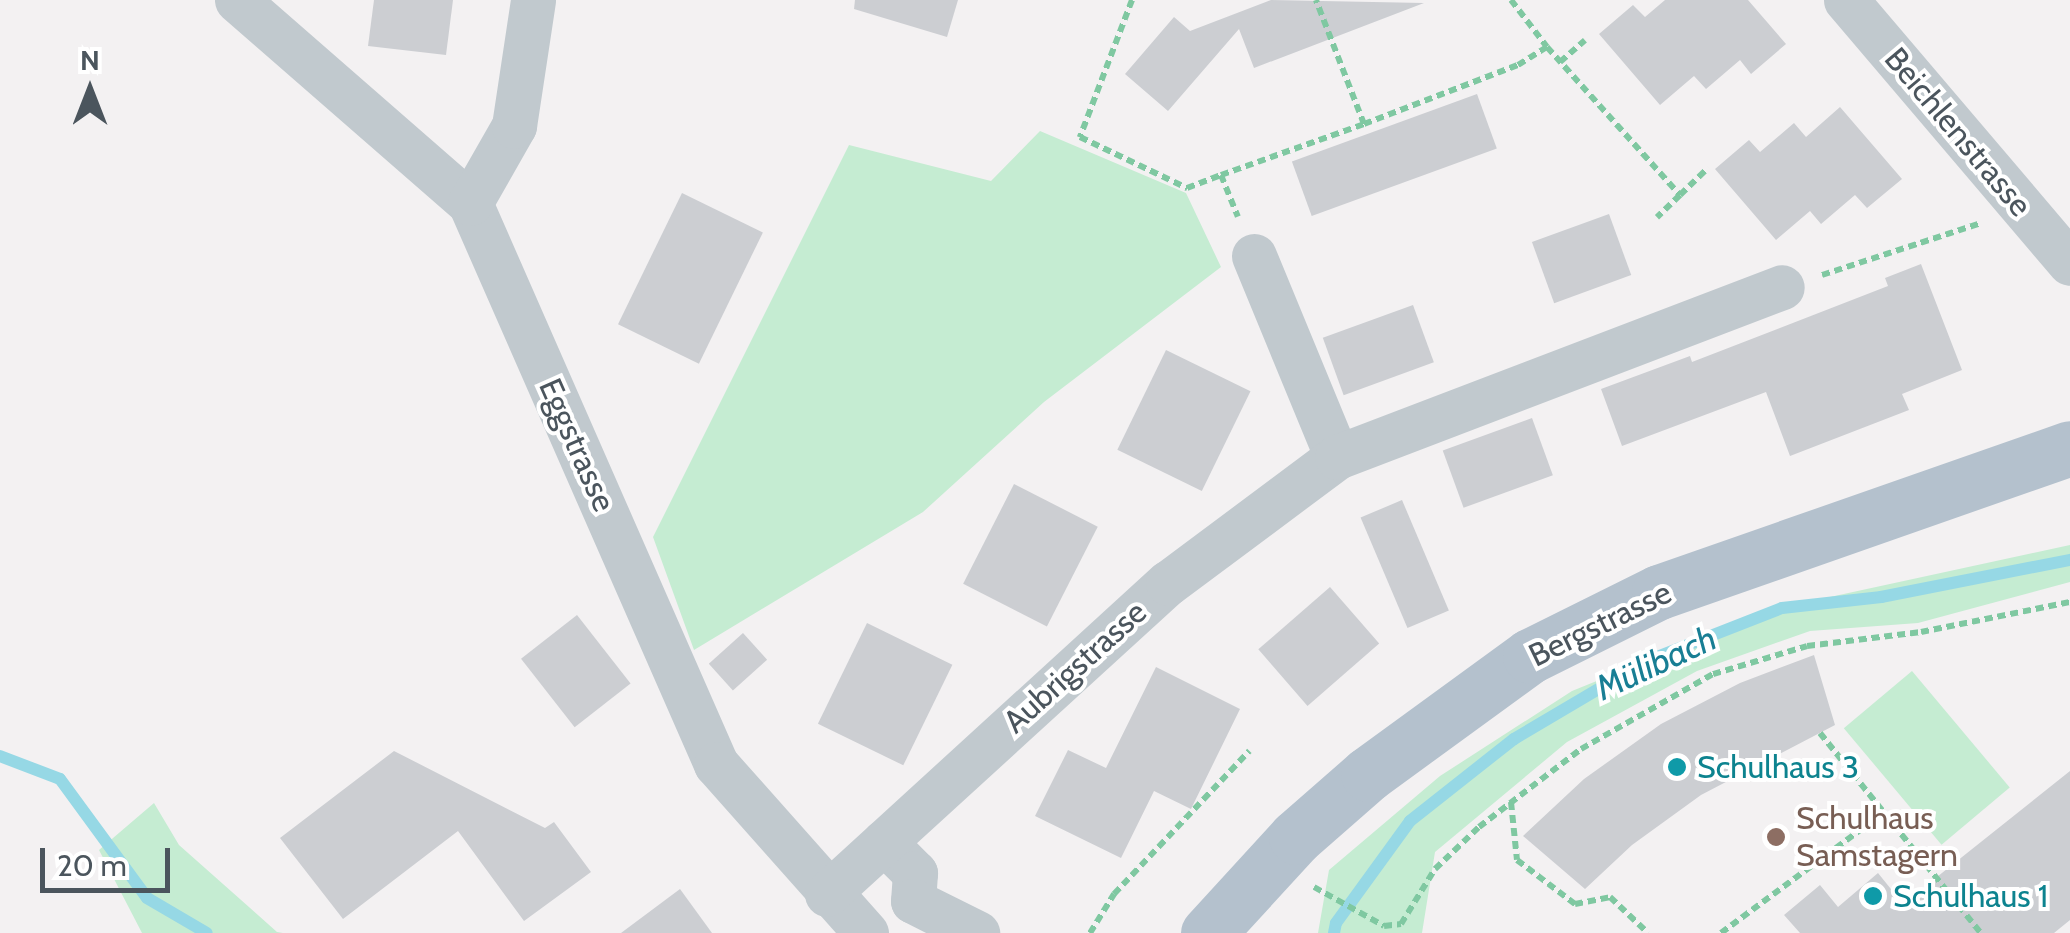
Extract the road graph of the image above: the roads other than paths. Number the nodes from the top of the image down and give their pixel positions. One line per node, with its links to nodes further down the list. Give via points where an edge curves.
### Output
1 (237, 0): 4 (street, Eggstrasse)
2 (533, 0): 4 (street, via 514,126)
3 (1846, 0): 6 (street, Beichlenstrasse)
4 (470, 203): 11 (street, Eggstrasse, via 716,764)
5 (1254, 256): 9 (street)
6 (2070, 263)
7 (1782, 288): 9 (street, Aubrigstrasse)
8 (2070, 448): 14 (main road, Bergstrasse, via 1659,592 1530,656 1368,774 1296,836)
9 (1337, 457): 10 (street, Aubrigstrasse, via 1168,583)
10 (884, 842): 11 (street, Aubrigstrasse); 13 (street, via 915,874 913,901)
11 (827, 894): 12 (street, Eggstrasse)
12 (866, 933)
13 (977, 933)
14 (1208, 933)

